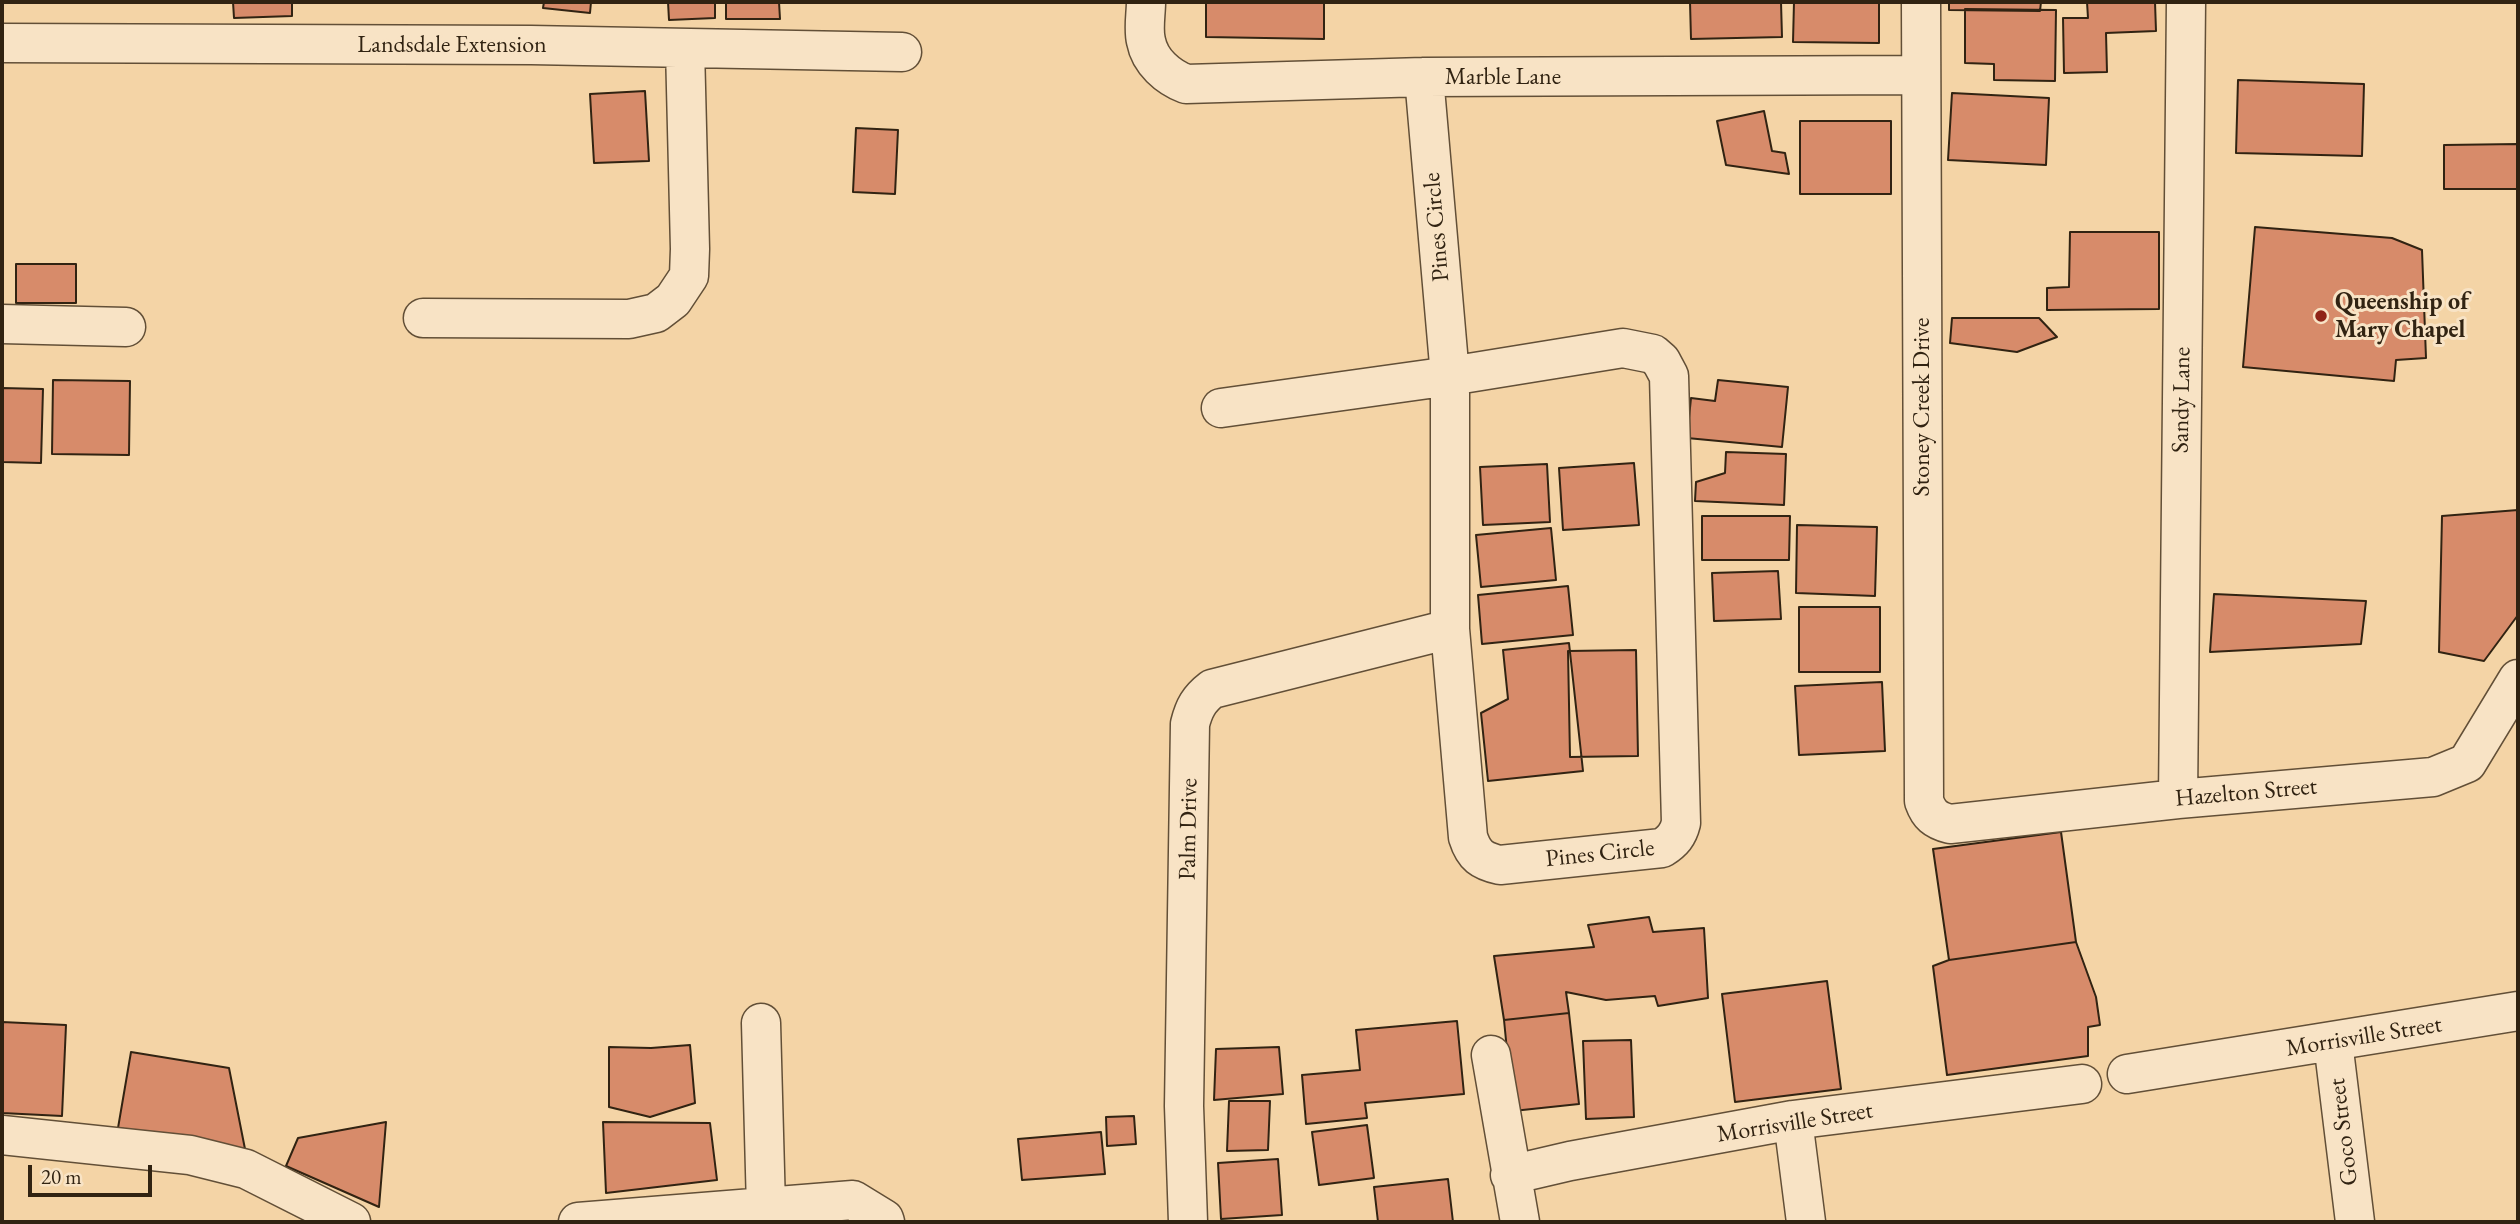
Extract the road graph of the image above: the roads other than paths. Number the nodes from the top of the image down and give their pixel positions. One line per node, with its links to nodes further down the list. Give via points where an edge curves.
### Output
1 (1146, 2): 8 (street, Marble Lane, via 1146,41 1153,57 1168,77 1186,84)
2 (1921, 2): 7 (street, Stoney Creek Drive)
3 (2186, 2): 16 (street, Sandy Lane)
4 (2, 43): 5 (street, Landsdale Extension)
5 (685, 48): 6 (street, Landsdale Extension); 9 (street, via 691,249 689,276 673,300 656,313 629,319)
6 (902, 52)
7 (1921, 75): 8 (street, Marble Lane); 17 (street, Stoney Creek Drive, via 1924,801)
8 (1424, 77): 12 (street, Pines Circle)
9 (423, 318)
10 (2, 324): 11 (street)
11 (126, 327)
12 (1450, 376): 13 (street, Pines Circle); 14 (street, Pines Circle); 14 (street, Pines Circle, via 1623,348 1653,354 1669,376 1681,822 1671,843 1662,848 1500,864 1484,861 1473,851 1468,837)
13 (1221, 408)
14 (1450, 629): 31 (street, Palm Drive, via 1212,689 1193,710 1184,1106)
15 (2518, 678): 16 (street, Hazelton Street, via 2468,763 2453,771 2433,777)
16 (2178, 799): 17 (street, Hazelton Street, via 1950,824)
17 (1928, 812)
18 (2518, 1011): 20 (street, Morrisville Street)
19 (761, 1023): 27 (street)
20 (2333, 1042): 22 (street, Morrisville Street); 34 (street, Goco Street)
21 (1491, 1055): 26 (street)
22 (2127, 1074)
23 (2082, 1084): 24 (street, Morrisville Street)
24 (1793, 1121): 26 (street, Morrisville Street); 33 (street)
25 (2, 1135): 28 (street, via 190,1155 246,1169)
26 (1510, 1175): 32 (street)
27 (766, 1208): 29 (street); 30 (street, via 853,1200)
28 (351, 1222)
29 (578, 1222)
30 (885, 1222)
31 (1188, 1222)
32 (1520, 1222)
33 (1806, 1222)
34 (2355, 1222)

